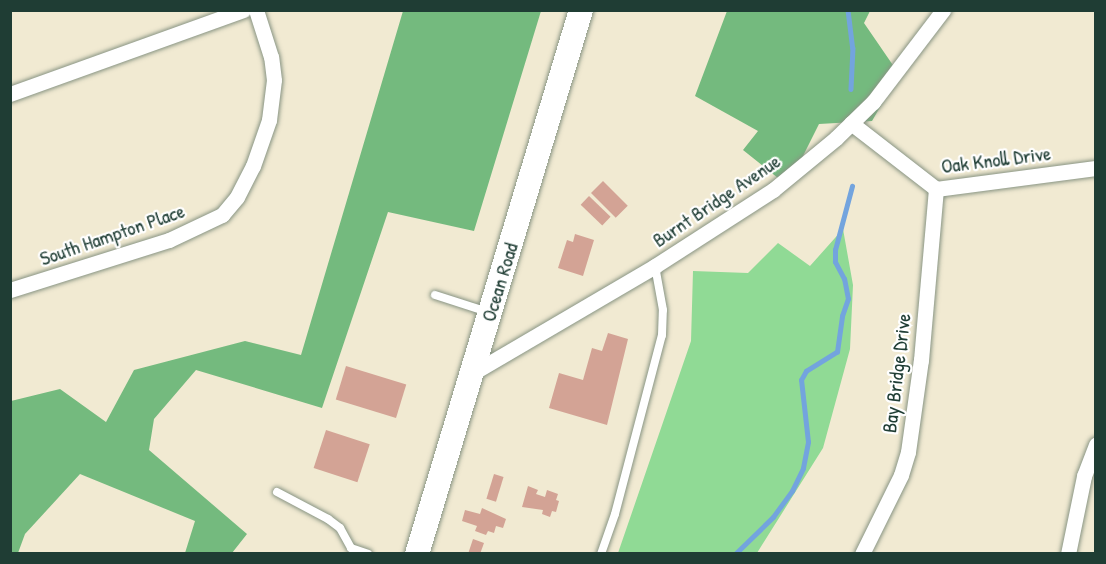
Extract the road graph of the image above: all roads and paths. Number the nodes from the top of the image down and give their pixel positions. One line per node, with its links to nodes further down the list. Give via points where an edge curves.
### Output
1 (243, 10): 5 (street)
2 (256, 10): 10 (street, South Hampton Place, via 274,80 269,120 253,166 237,197 222,215 170,240)
3 (581, 10): 12 (main road, Ocean Road)
4 (942, 10): 6 (street, Burnt Bridge Avenue, via 873,102)
5 (10, 94)
6 (851, 123): 8 (street, Oak Knoll Drive); 9 (street, Burnt Bridge Avenue, via 773,190)
7 (1095, 168): 8 (street, Oak Knoll Drive)
8 (936, 189): 19 (street, Bay Bridge Drive, via 921,360 908,452 901,475)
9 (655, 266): 13 (street, Burnt Bridge Avenue); 18 (lane, via 663,310 662,335)
10 (10, 290)
11 (435, 295): 12 (lane)
12 (489, 313): 13 (main road, Ocean Road)
13 (471, 375): 17 (main road, Ocean Road)
14 (1095, 444): 20 (street, via 1084,476)
15 (277, 492): 16 (lane, via 328,519 340,528 351,548)
16 (368, 554)
17 (417, 554)
18 (601, 554)
19 (862, 554)
20 (1068, 554)

